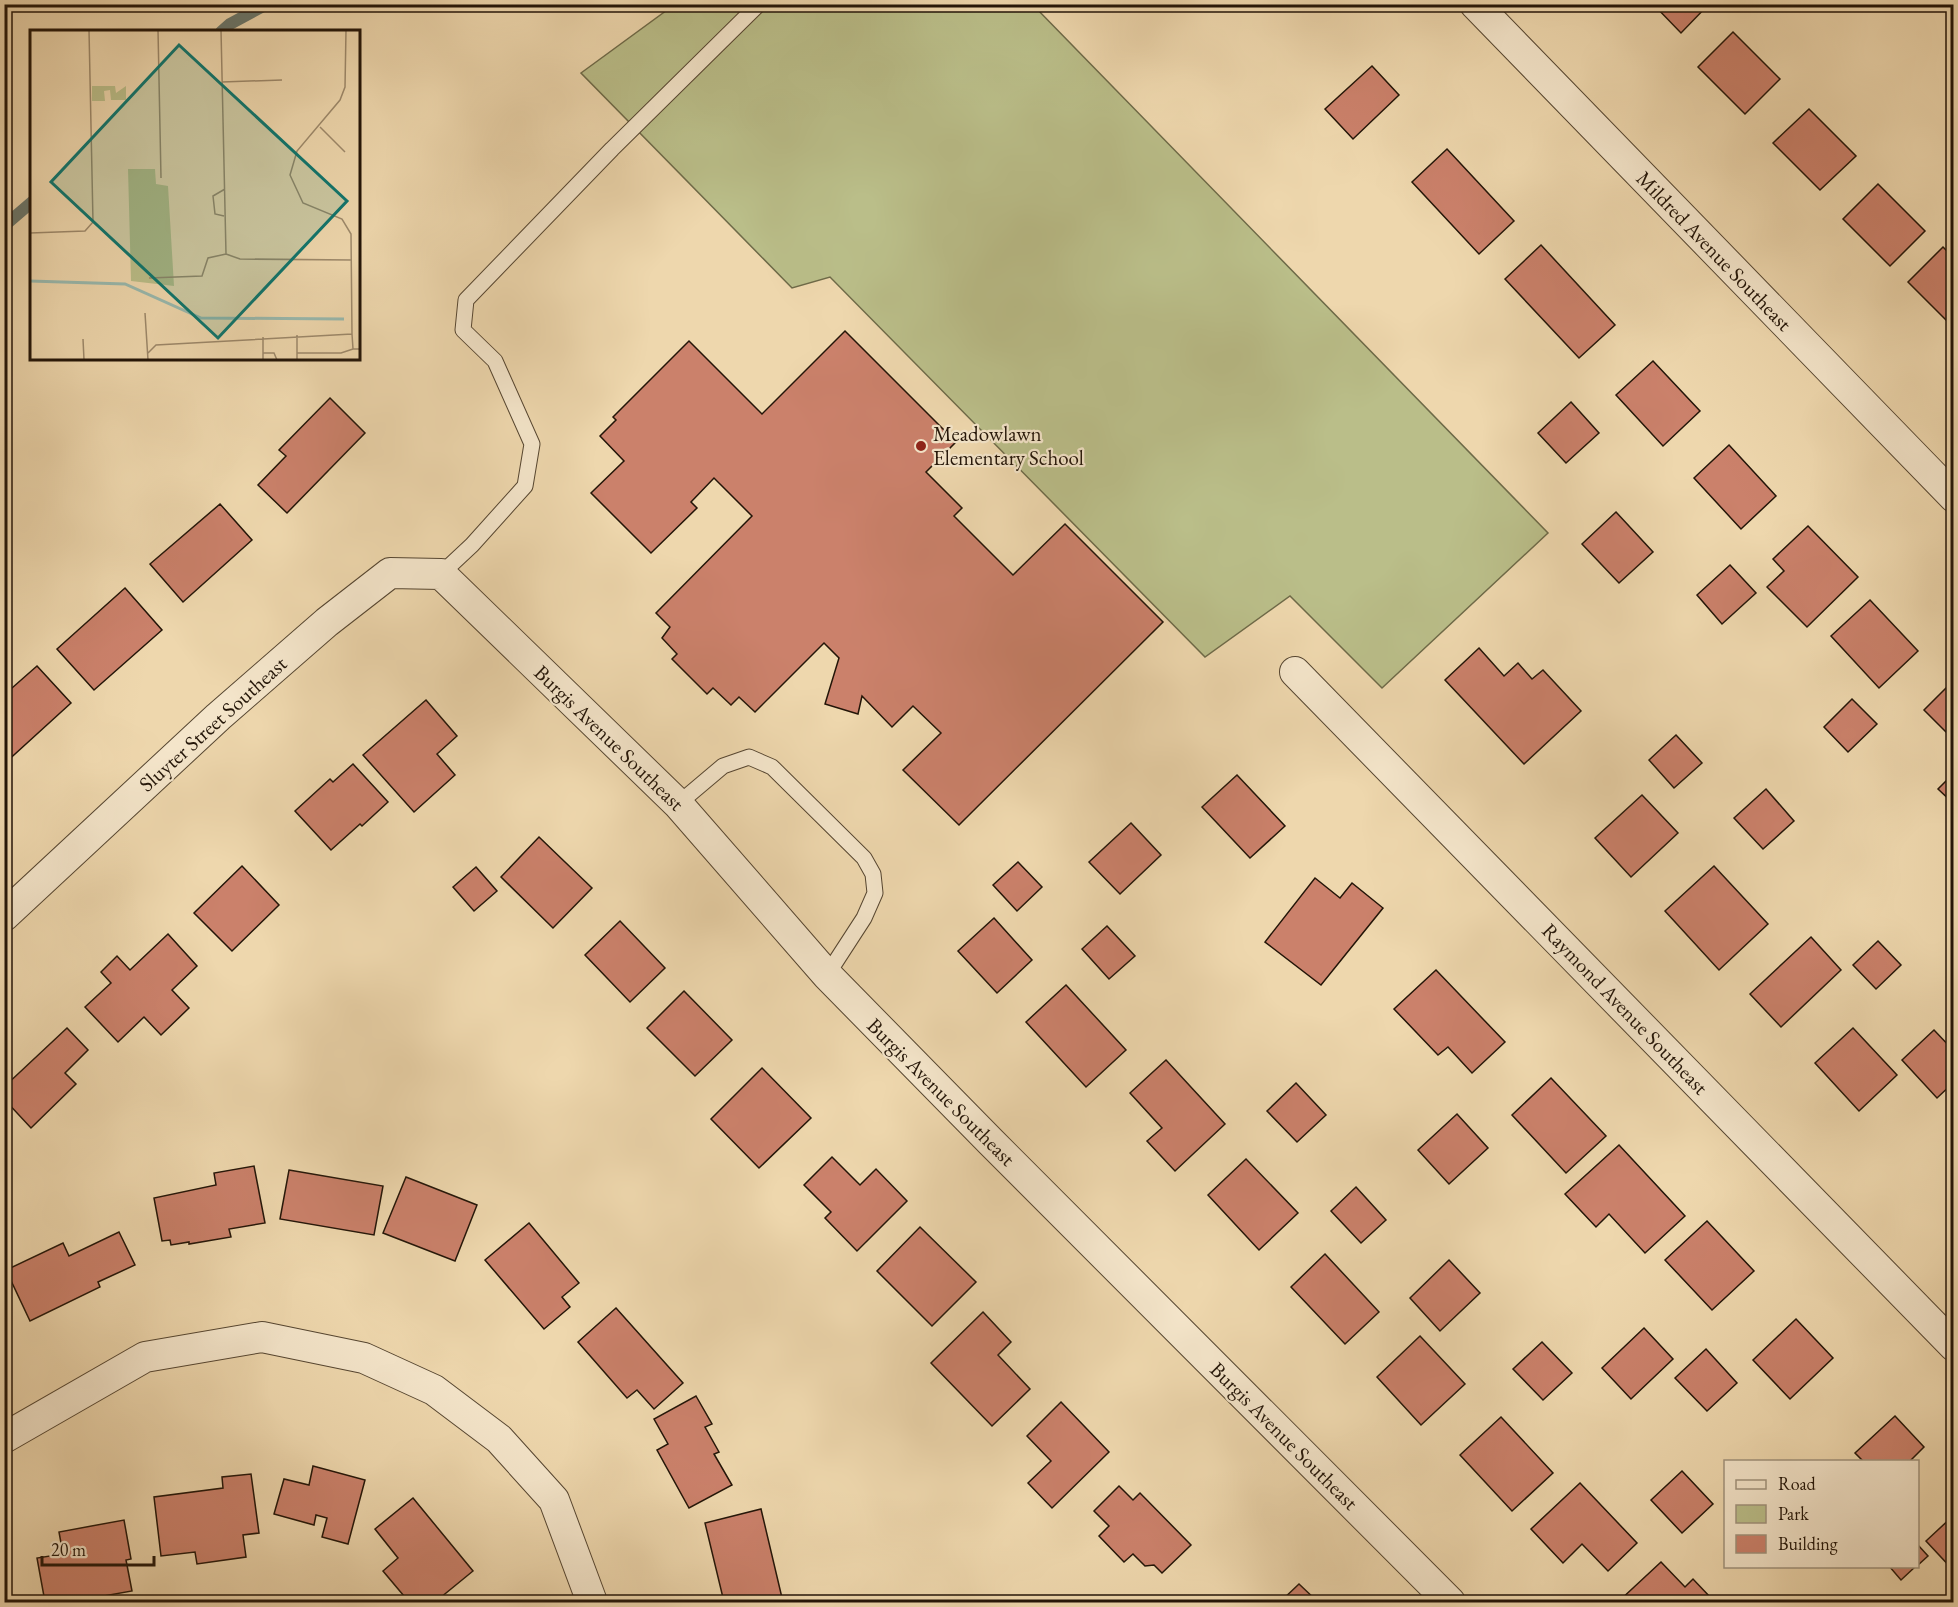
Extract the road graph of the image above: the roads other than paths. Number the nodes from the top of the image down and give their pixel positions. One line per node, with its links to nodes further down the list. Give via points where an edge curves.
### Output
1 (759, 4): 4 (lane, via 466,300 463,330 495,360 532,444 525,486)
2 (1475, 4): 3 (street, Mildred Avenue Southeast)
3 (1953, 497)
4 (441, 574): 6 (street, Burgis Avenue Southeast); 7 (street, Sluyter Street Southeast, via 390,573 327,622 218,717)
5 (1295, 672): 9 (street, Raymond Avenue Southeast)
6 (678, 804): 8 (street, Burgis Avenue Southeast); 8 (lane, via 723,766 749,757 772,767 864,858 873,874 875,893 864,918)
7 (4, 916)
8 (827, 975): 12 (street, Burgis Avenue Southeast)
9 (1953, 1346)
10 (4, 1438): 11 (street, via 145,1357 262,1337 364,1358 434,1390 499,1439 554,1500)
11 (592, 1602)
12 (1450, 1602)

